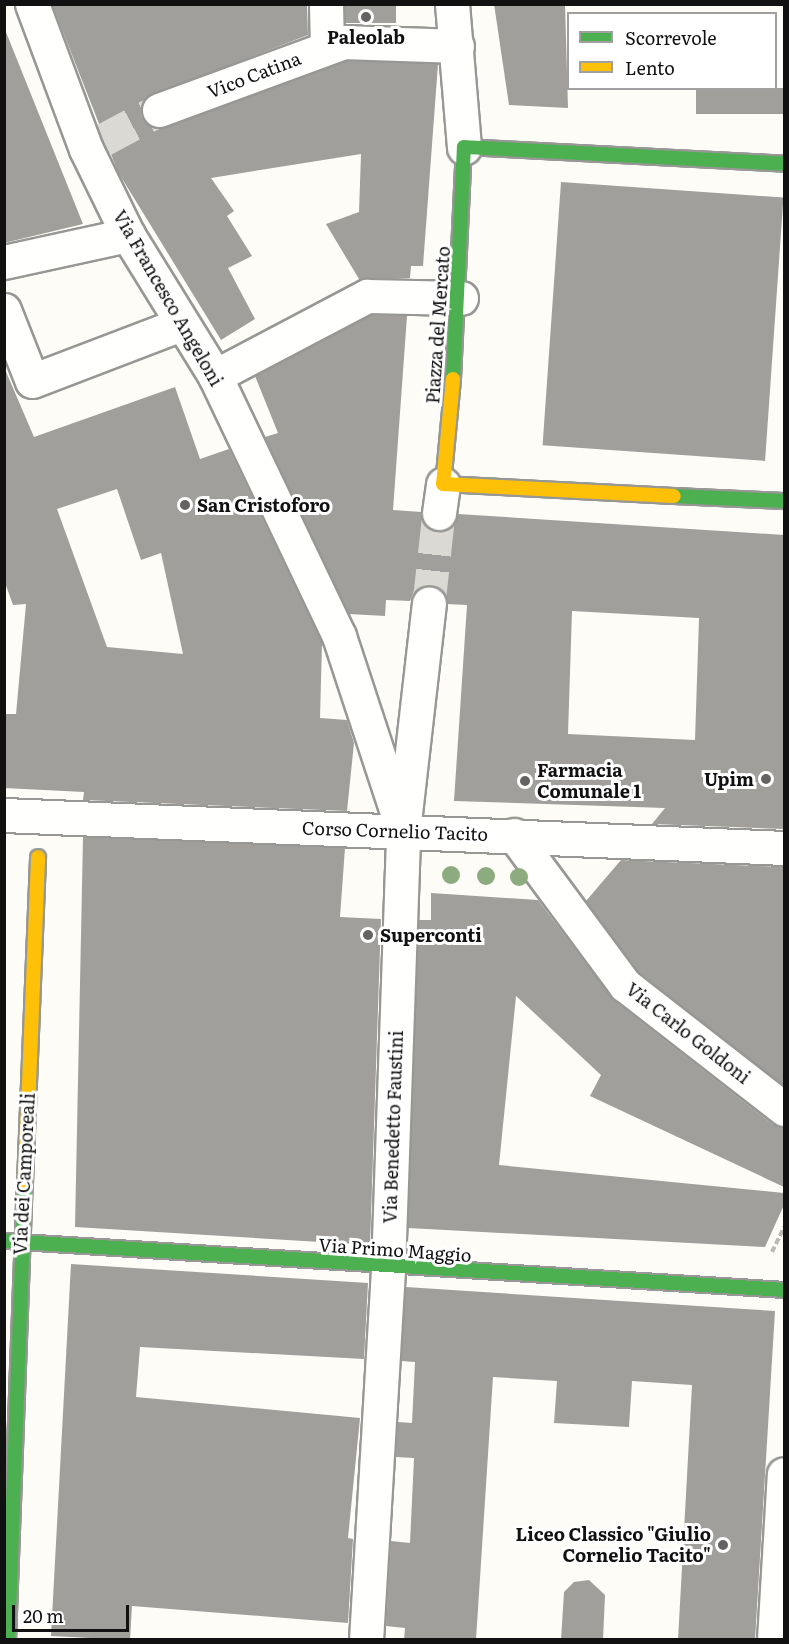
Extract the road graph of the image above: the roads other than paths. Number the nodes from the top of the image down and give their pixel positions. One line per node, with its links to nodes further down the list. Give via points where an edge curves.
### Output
1 (32, 4): 9 (street, Via Francesco Angeloni, via 95,144)
2 (326, 4): 5 (street)
3 (452, 4): 4 (street)
4 (457, 46): 5 (street, Vico Catina, via 344,42); 7 (street)
5 (327, 47): 6 (street, Vico Catina)
6 (159, 110)
7 (464, 147): 8 (street); 11 (street, Piazza del Mercato)
8 (784, 164)
9 (128, 235): 10 (street); 13 (street, Via Francesco Angeloni)
10 (4, 262)
11 (461, 298): 14 (street, via 367,296); 15 (street, Piazza del Mercato, via 441,499)
12 (4, 309): 13 (street, via 32,381)
13 (181, 324): 14 (street, Via Francesco Angeloni)
14 (215, 375): 19 (street, Via Francesco Angeloni, via 339,636)
15 (784, 501)
16 (429, 603): 19 (street, Via Benedetto Faustini)
17 (4, 815): 18 (street, Corso Cornelio Tacito)
18 (40, 816): 19 (street, Corso Cornelio Tacito); 22 (street, Via dei Camporeali)
19 (403, 831): 20 (street, Corso Cornelio Tacito); 26 (street, Via Benedetto Faustini)
20 (514, 835): 21 (street, Corso Cornelio Tacito); 23 (street, Via Carlo Goldoni, via 625,985)
21 (784, 848)
22 (38, 857): 25 (street, Via dei Camporeali)
23 (784, 1109)
24 (4, 1241): 25 (street, Via Primo Maggio)
25 (21, 1242): 26 (street, Via Primo Maggio); 29 (street, Via dei Camporeali)
26 (388, 1268): 27 (street, Via Primo Maggio); 30 (street, Via Benedetto Faustini)
27 (784, 1290)
28 (784, 1474): 31 (street)
29 (8, 1640)
30 (366, 1640)
31 (774, 1640)

